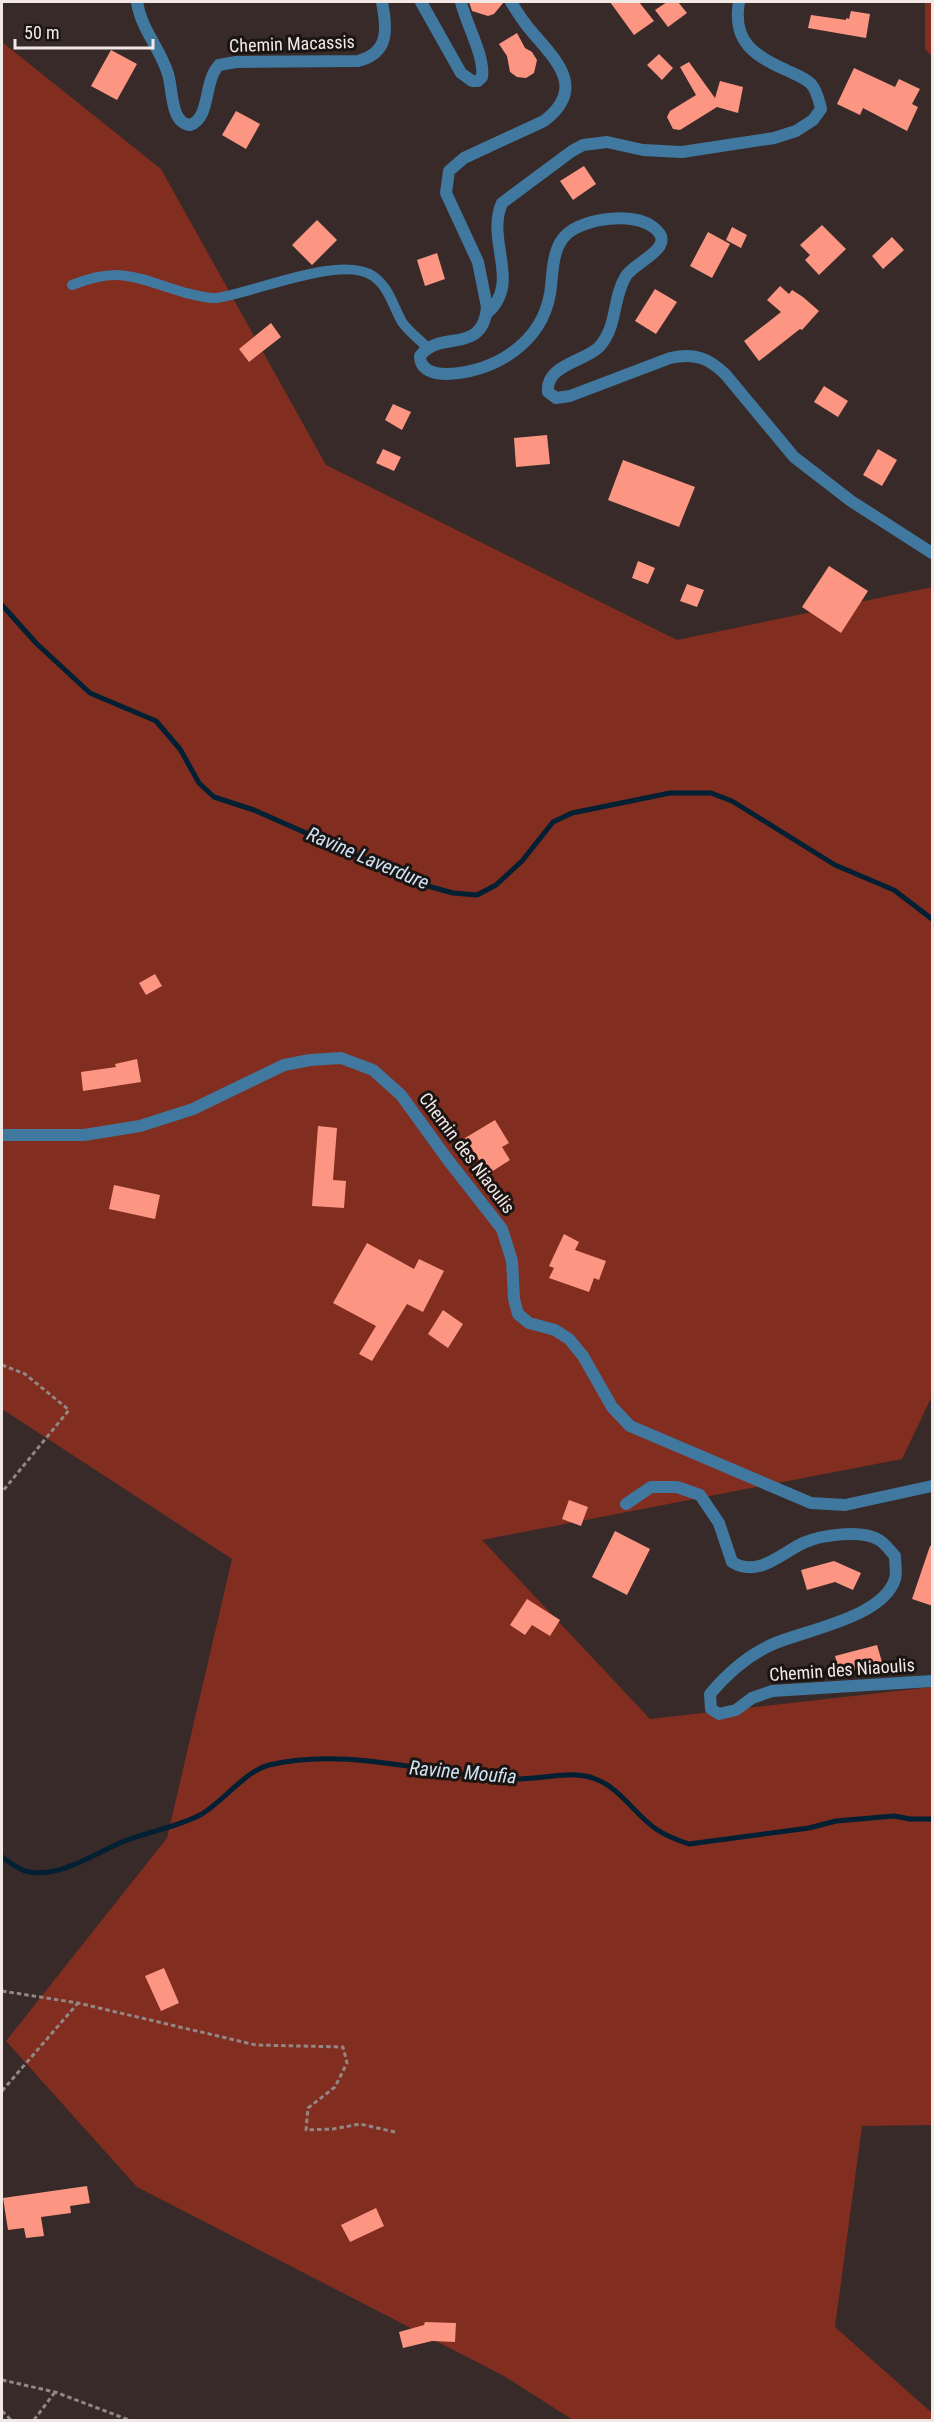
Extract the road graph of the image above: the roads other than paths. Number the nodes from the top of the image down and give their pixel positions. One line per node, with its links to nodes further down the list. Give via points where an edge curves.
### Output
1 (137, 2): 2 (street, Chemin Macassis, via 144,28 168,74 176,114 180,121 190,125 203,113 209,79 219,65 358,61 371,57 383,44)
2 (382, 2)
3 (421, 2): 4 (street, via 461,73 478,81 482,77 481,62)
4 (461, 2)
5 (511, 2): 8 (street, via 559,63 565,89 560,105 544,121 464,158 449,171 447,193 478,262)
6 (739, 2): 8 (street, via 739,24 748,46 763,60 810,83 820,103 818,115 796,131 774,138 682,152 643,150 607,142 594,142 572,151 502,203 497,234 503,286 495,307)
7 (72, 285): 9 (lane, via 94,276 121,274 215,298 326,270 354,270 373,276 393,299 403,323)
8 (486, 314): 9 (street, via 480,328 469,337)
9 (428, 348): 10 (street, via 420,356 421,362 438,374 472,372 502,360 524,342 541,320 550,295 555,255 566,234 591,222 611,219 648,224 659,232 662,243 625,277 604,341 584,358 555,372 549,378 548,392 556,398 570,396 669,358 700,356 726,375 803,465)
10 (933, 553)
11 (2, 1135): 12 (street, Chemin des Niaoulis, via 84,1135 140,1126 193,1109 284,1065 310,1060 341,1058 374,1070 401,1095 502,1229 513,1261 518,1314 529,1323 555,1330 569,1339 612,1407 630,1426 811,1503 861,1503)
12 (933, 1486)
13 (626, 1504): 14 (street, Chemin des Niaoulis, via 651,1487 677,1487 700,1495 719,1523 732,1562 740,1567 757,1567 803,1543 830,1536 864,1534 880,1540 895,1556 895,1579 885,1595 864,1611 769,1646 726,1675 710,1694 711,1709 719,1714 736,1710 752,1698 772,1691)
14 (933, 1681)

